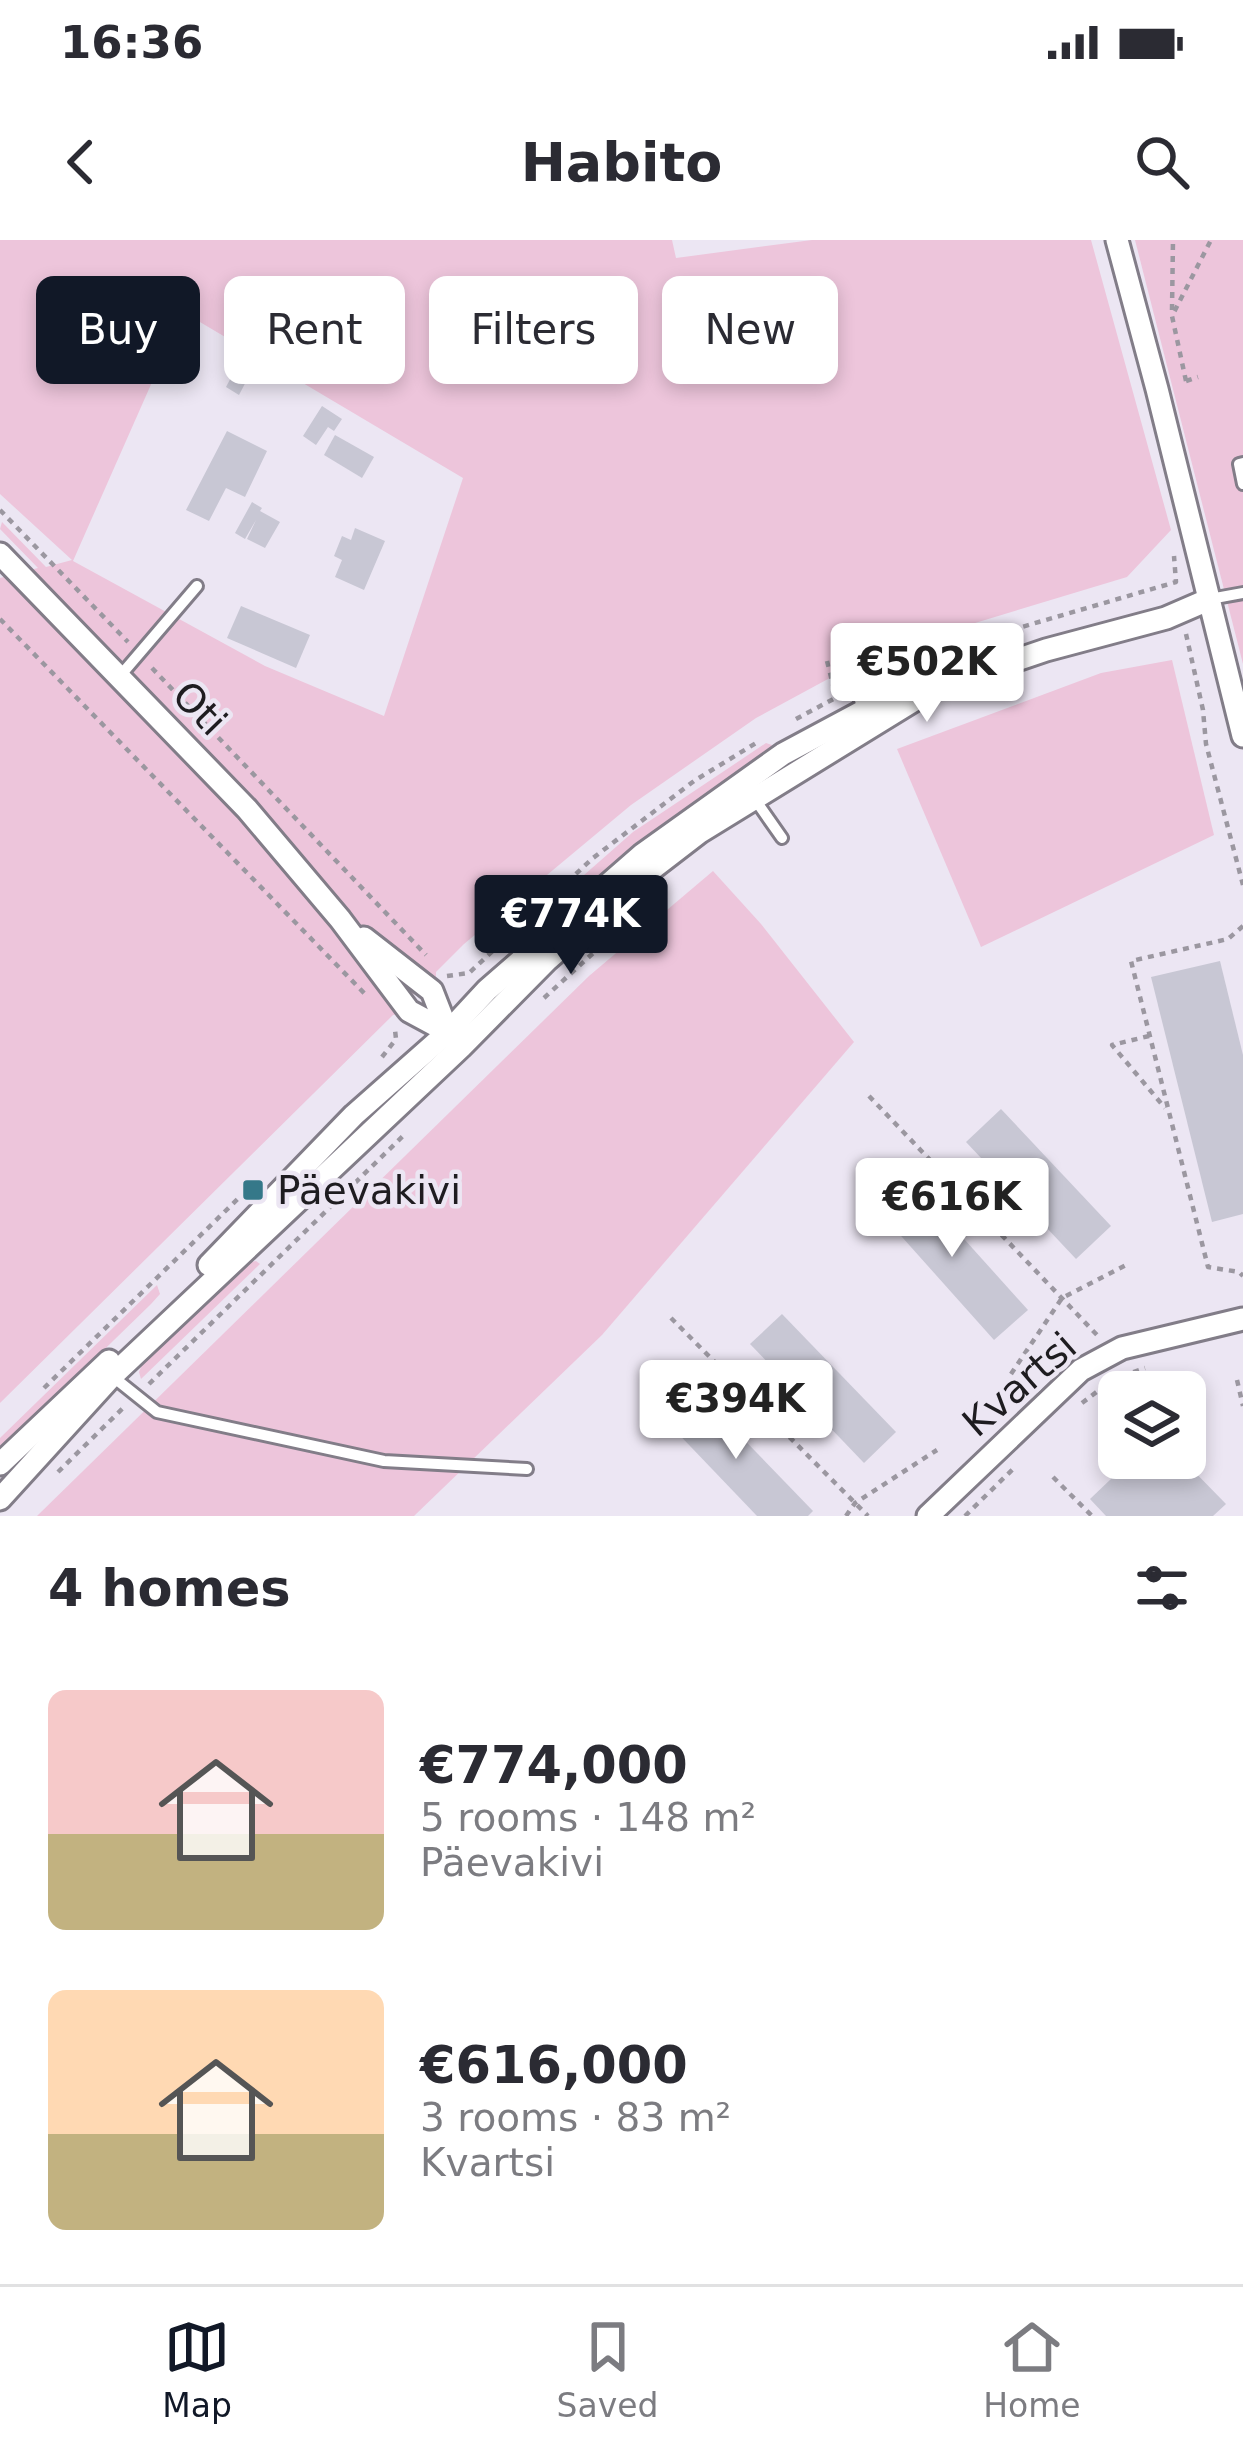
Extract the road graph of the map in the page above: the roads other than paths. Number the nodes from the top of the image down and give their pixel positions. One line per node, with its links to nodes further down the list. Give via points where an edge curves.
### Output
1 (1117, 240): 7 (street)
2 (1243, 463): 3 (lane)
3 (1243, 484)
4 (0, 554): 9 (street, Oti)
5 (197, 586): 9 (lane)
6 (1243, 593): 7 (lane)
7 (1210, 599): 10 (street, via 934,688); 11 (street)
8 (845, 650): 10 (lane)
9 (120, 676): 14 (street, Oti, via 340,919 432,991)
10 (866, 718): 12 (street); 14 (street, via 783,754 643,854 487,990)
11 (1243, 736)
12 (754, 798): 13 (lane); 14 (street, via 648,872)
13 (782, 838)
14 (454, 1040): 16 (street); 17 (street, via 354,1115)
15 (1243, 1319): 20 (street, Kvartsi, via 1122,1348 1081,1370)
16 (112, 1376): 18 (lane, via 157,1412 384,1461); 19 (street)
17 (0, 1464)
18 (526, 1468)
19 (0, 1499)
20 (928, 1516)

